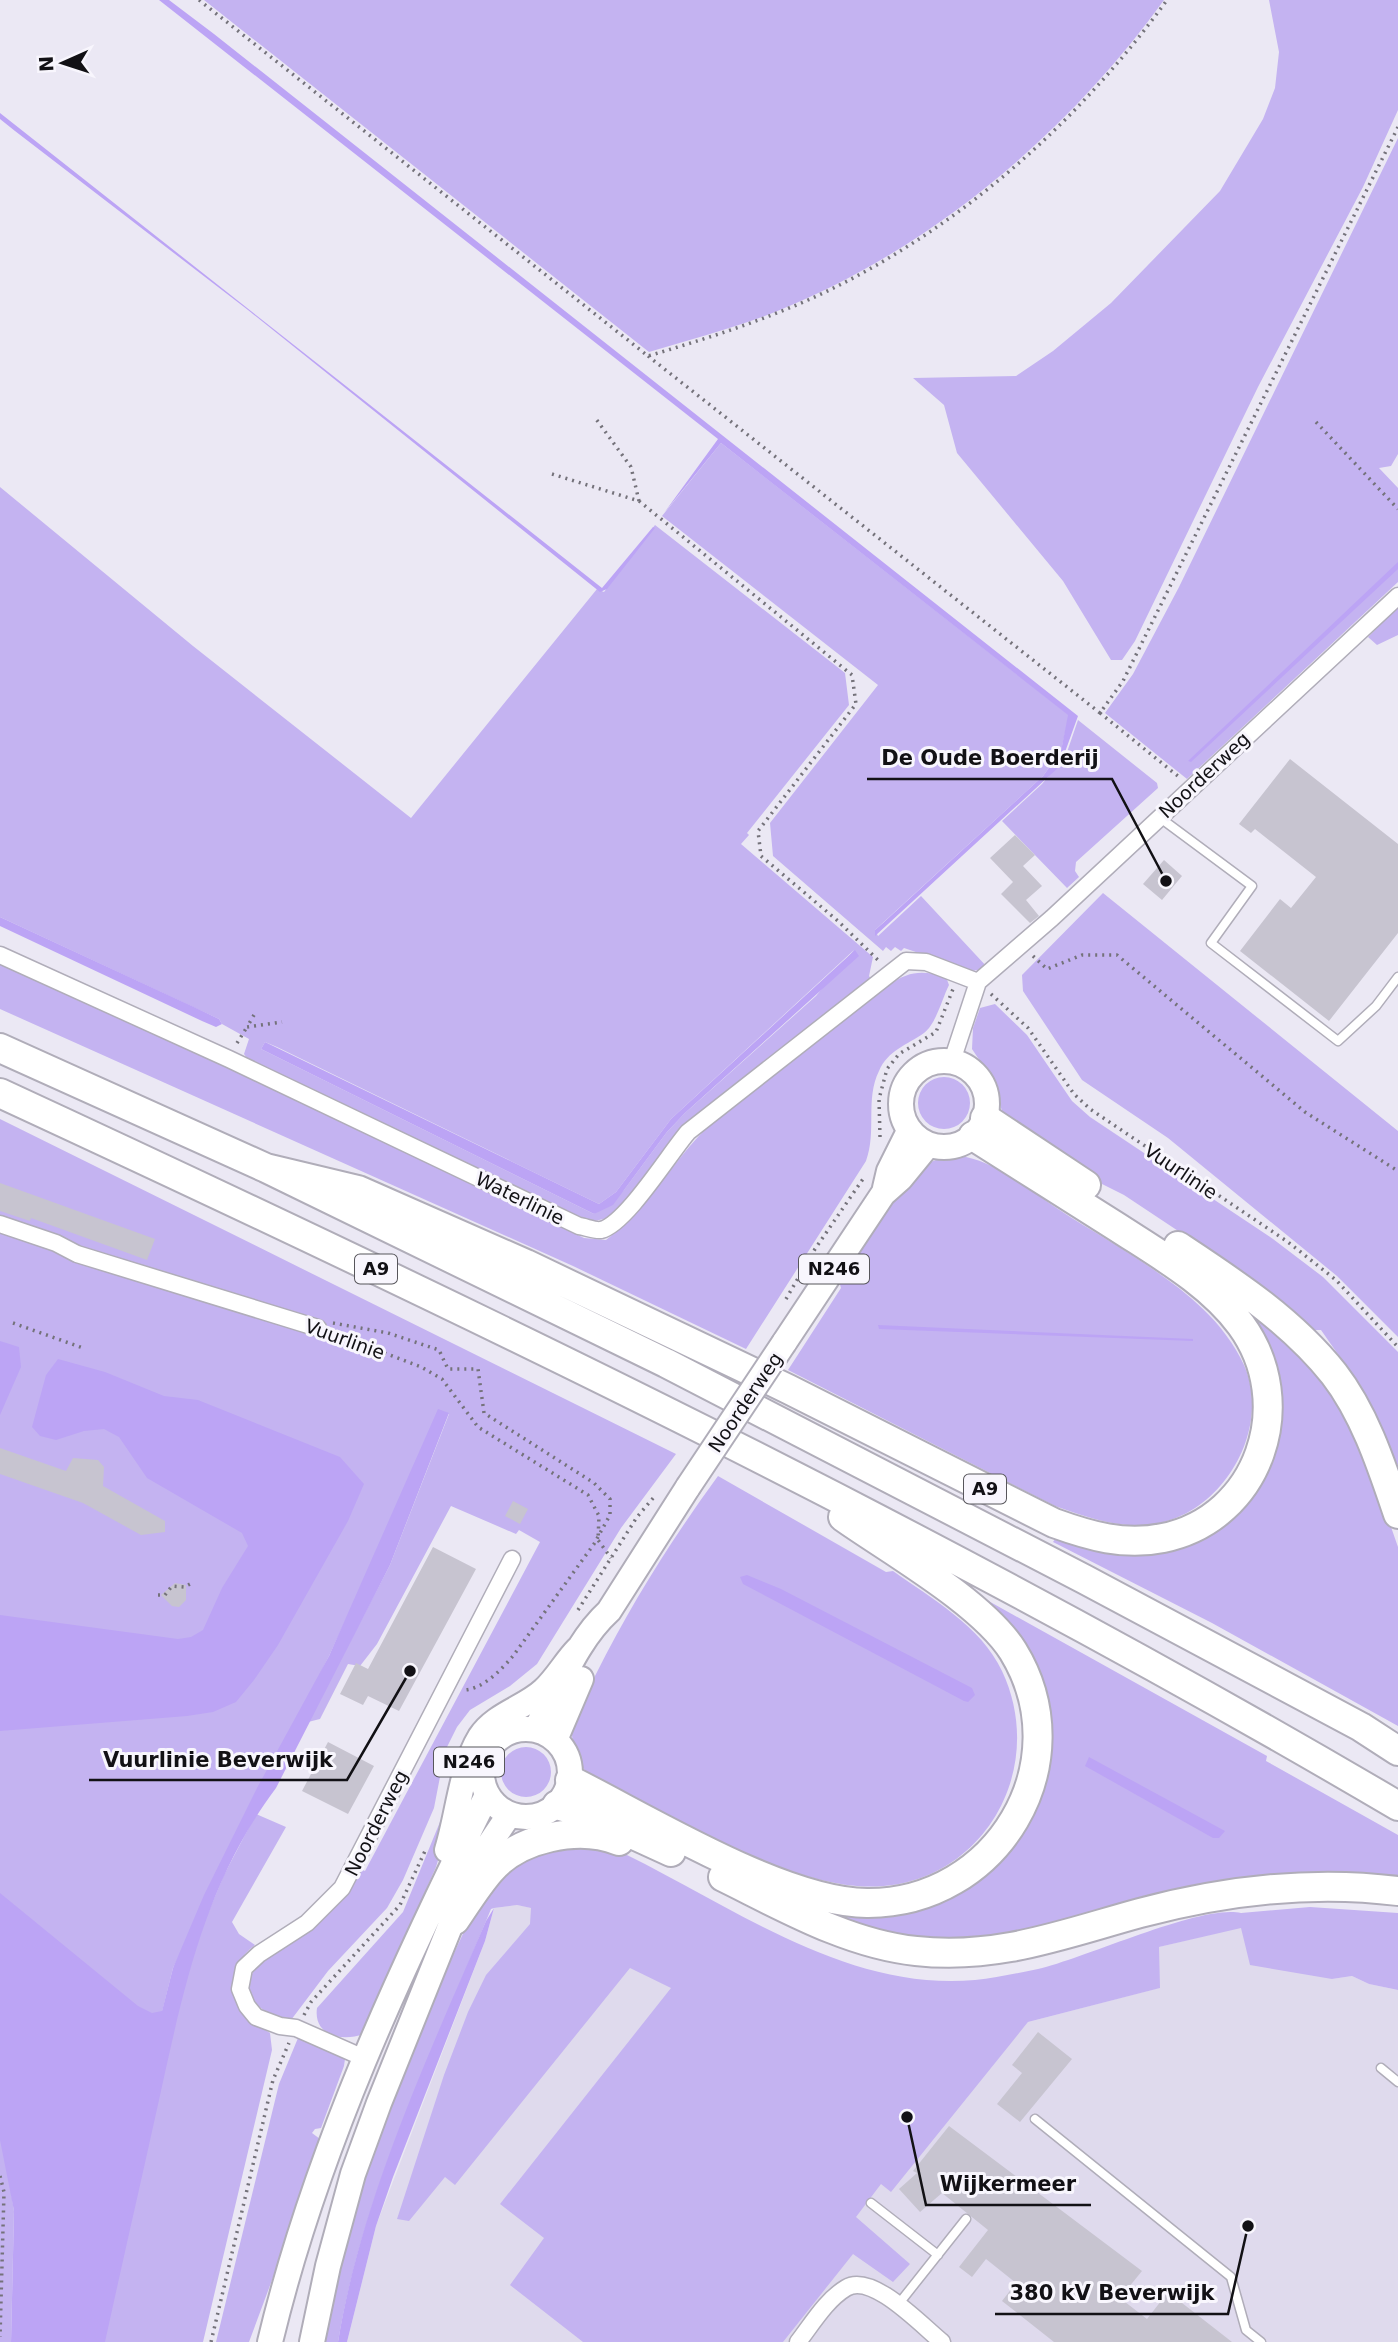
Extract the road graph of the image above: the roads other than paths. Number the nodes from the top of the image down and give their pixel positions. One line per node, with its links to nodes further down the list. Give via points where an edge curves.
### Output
1 (1398, 596): 2 (street, Noorderweg)
2 (1159, 817): 4 (lane, via 1252,886 1212,943 1338,1041 1376,1006); 5 (street, Noorderweg)
3 (0, 955): 5 (street, Waterlinie, via 579,1226 599,1230 617,1222 638,1200 688,1132 906,961 916,959)
4 (1398, 977)
5 (978, 982): 7 (street)
6 (0, 1048): 11 (highway, A9)
7 (953, 1061): 9 (main road, via 978,1076 985,1089); 10 (main road, via 923,1065 903,1087 900,1102)
8 (0, 1093): 14 (highway, A9, via 295,1229)
9 (979, 1127): 10 (main road, via 960,1144 944,1147); 11 (highway, A9, via 1220,1299 1253,1345 1269,1397 1262,1448 1249,1477 1228,1504 1196,1528 1161,1539 1118,1541 1054,1523 526,1264 358,1190); 15 (highway, via 1236,1285 1307,1343 1355,1407)
10 (918, 1138): 17 (main road, Noorderweg / N246, bridge, via 889,1171 883,1194)
11 (266, 1168): 20 (highway, A9, via 666,1363 1108,1592)
12 (0, 1224): 13 (street, Vuurlinie, via 77,1254)
13 (318, 1328)
14 (749, 1451): 21 (highway, A9, via 944,1585 1011,1648 1027,1679 1037,1727 1035,1765 1022,1810 989,1856 957,1880 925,1894 867,1903 793,1887); 24 (highway, A9, via 1066,1616)
15 (1398, 1514)
16 (512, 1559): 30 (street, Noorderweg, via 342,1888 307,1923 244,1968 240,1989 256,2017 296,2028)
17 (609, 1611): 18 (main road, Noorderweg / N246); 19 (main road, Noorderweg / N246, via 601,1637)
18 (578, 1649): 19 (main road, Noorderweg / N246); 28 (main road, Noorderweg / N246, via 545,1689 481,1735 467,1768 460,1806)
19 (545, 1735): 21 (main road, via 567,1758); 22 (main road, N246, via 507,1733 491,1747 482,1767)
20 (1398, 1751)
21 (570, 1780): 23 (main road)
22 (487, 1794): 25 (main road, N246); 28 (main road, Noorderweg / N246)
23 (557, 1805): 25 (main road, via 534,1817); 26 (highway, via 588,1814)
24 (1398, 1806)
25 (509, 1815): 29 (main road, via 474,1867)
26 (680, 1856): 27 (highway, via 811,1920 869,1942 967,1954 1050,1941 1201,1899 1276,1889); 29 (highway, via 641,1850 607,1836 576,1833 546,1838 514,1852 491,1869)
27 (1398, 1891)
28 (425, 1917): 30 (main road, Noorderweg / N246)
29 (455, 1920): 39 (main road, via 353,2174)
30 (364, 2058): 38 (main road, Noorderweg / N246, via 314,2194)
31 (1381, 2068): 32 (lane)
32 (1398, 2082)
33 (1035, 2119): 42 (lane, via 1231,2277 1246,2330)
34 (871, 2203): 36 (lane)
35 (967, 2219): 36 (lane)
36 (938, 2255): 37 (lane)
37 (898, 2306): 40 (street, via 878,2289 849,2286 834,2297); 41 (street)
38 (270, 2342)
39 (312, 2342)
40 (798, 2342)
41 (942, 2342)
42 (1261, 2342)

